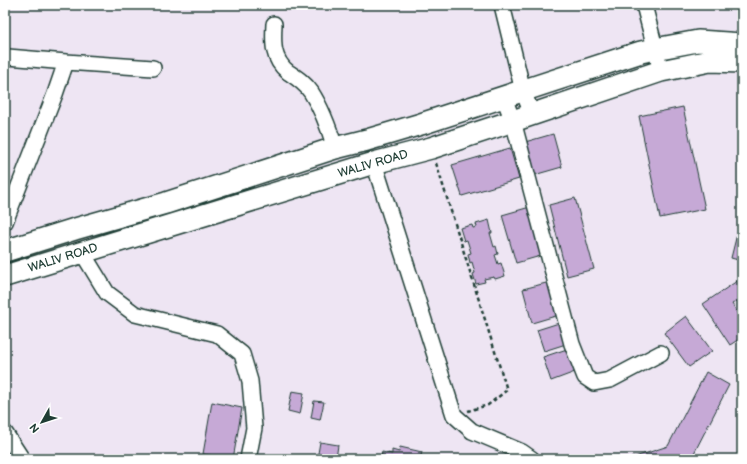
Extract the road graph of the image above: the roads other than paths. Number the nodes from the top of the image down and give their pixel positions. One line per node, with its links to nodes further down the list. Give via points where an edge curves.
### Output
1 (502, 5): 11 (street)
2 (644, 5): 5 (street)
3 (274, 24): 13 (street, via 278,62 310,92 326,121)
4 (742, 44): 5 (main road, WALIV ROAD, via 698,41)
5 (655, 48): 10 (street); 11 (main road, WALIV ROAD)
6 (8, 57): 7 (street)
7 (66, 62): 9 (street); 15 (street)
8 (742, 62): 10 (main road, WALIV ROAD, via 710,61)
9 (153, 68)
10 (661, 71): 12 (main road, WALIV ROAD)
11 (514, 94): 12 (street); 12 (street); 13 (main road, WALIV ROAD)
12 (523, 118): 14 (main road, WALIV ROAD); 19 (street, via 572,344 585,377 594,383 610,380)
13 (335, 148): 16 (main road, WALIV ROAD, via 166,203)
14 (374, 163): 17 (main road, WALIV ROAD); 23 (street, via 454,416 472,431 522,452)
15 (5, 222)
16 (5, 251)
17 (82, 252): 18 (main road, WALIV ROAD); 22 (street, via 107,293 135,314 217,334 242,354 250,381 254,428)
18 (5, 276)
19 (661, 353)
20 (5, 433): 21 (street)
21 (22, 459)
22 (248, 459)
23 (532, 459)

